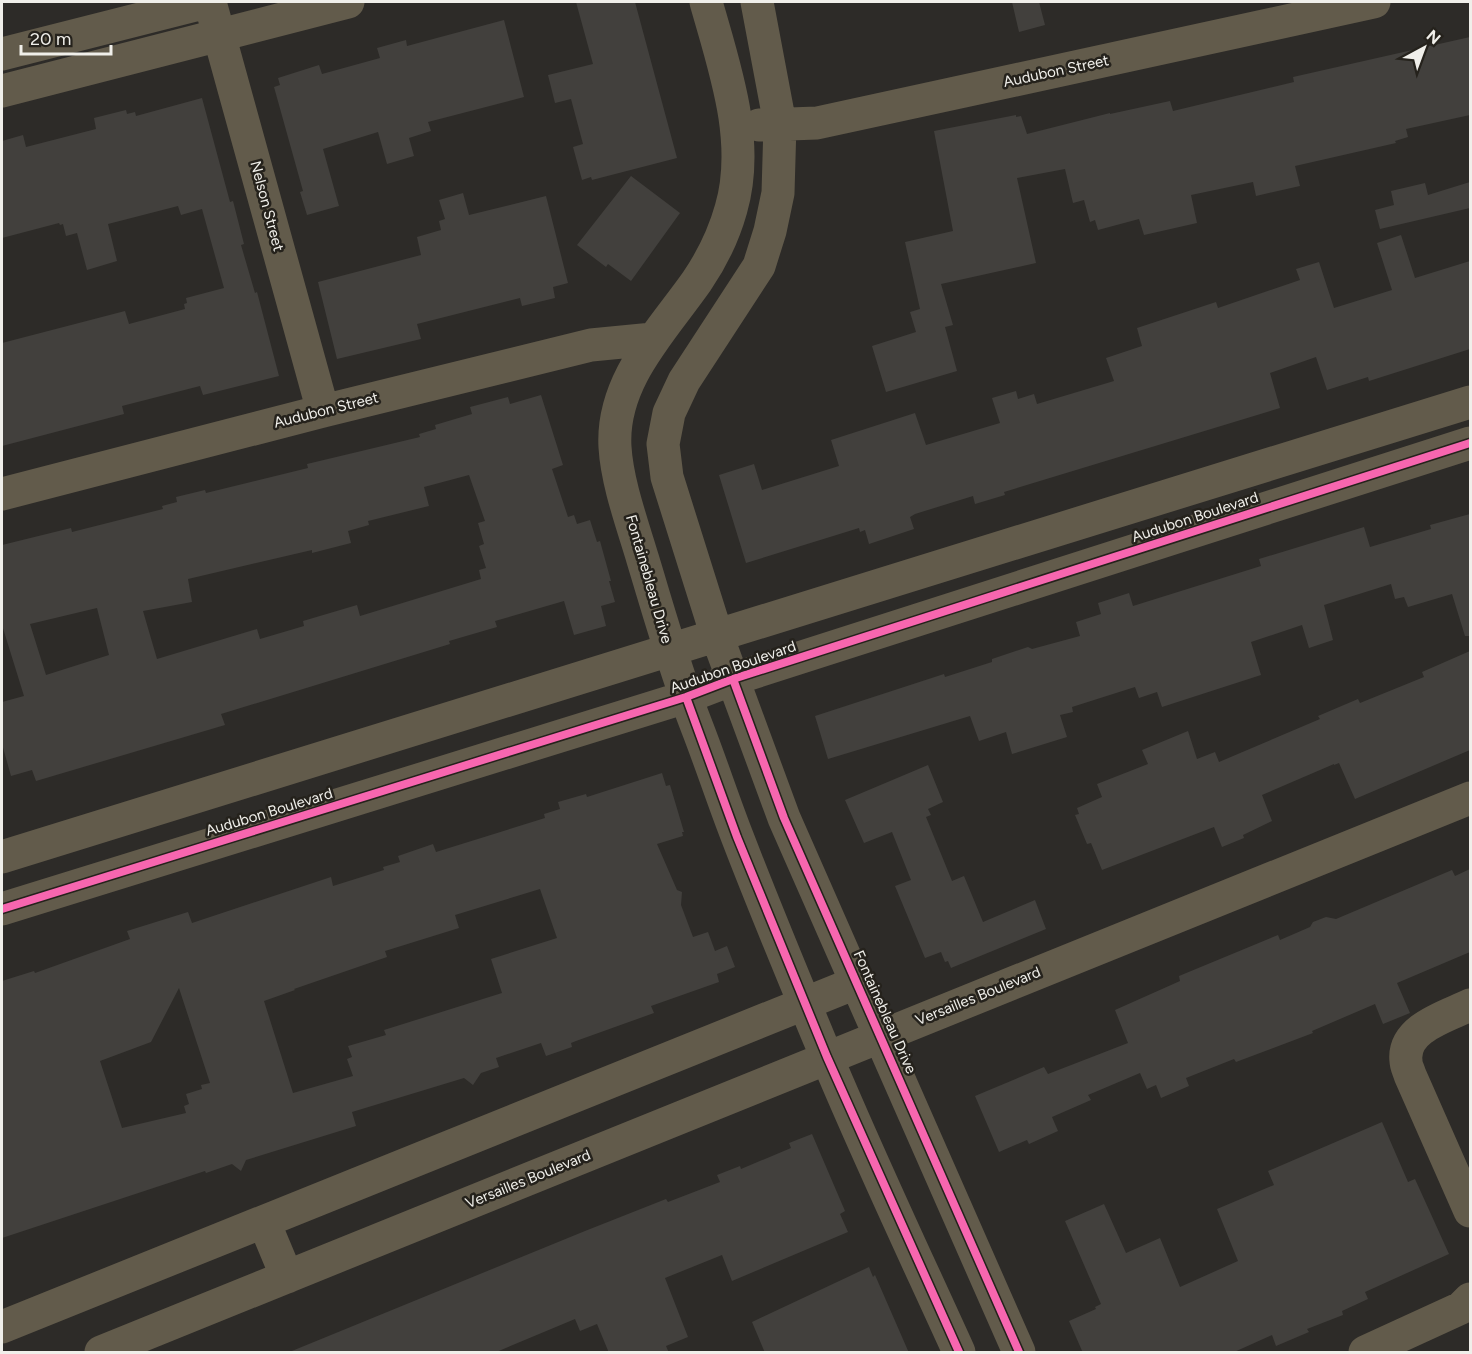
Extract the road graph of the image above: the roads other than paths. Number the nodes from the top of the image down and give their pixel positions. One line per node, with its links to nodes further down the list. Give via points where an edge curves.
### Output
1 (208, 2): 6 (street, Nelson Street); 7 (street)
2 (348, 2): 6 (street)
3 (706, 2): 10 (street, Fontainebleau Drive)
4 (756, 2): 9 (street, Fontainebleau Drive)
5 (1374, 2): 9 (street, Audubon Street, via 817,123)
6 (219, 34): 8 (street); 13 (street, Nelson Street)
7 (2, 54)
8 (2, 91)
9 (780, 124): 10 (street, Audubon Street); 18 (street, Fontainebleau Drive, via 778,193 759,266 684,381 669,413 663,444 667,477)
10 (736, 126): 11 (street, Fontainebleau Drive, via 738,165 732,206 722,237 699,278)
11 (652, 339): 13 (street, Audubon Street, via 591,345); 19 (street, Fontainebleau Drive, via 620,404 615,448 632,524)
12 (1470, 402): 16 (street, Audubon Boulevard)
13 (323, 411): 15 (street, Audubon Street)
14 (1470, 443): 17 (street, Audubon Boulevard)
15 (2, 494)
16 (1140, 504): 17 (street, Audubon Boulevard); 18 (street, Audubon Boulevard)
17 (1154, 544): 20 (street, Audubon Boulevard)
18 (717, 636): 19 (street, Audubon Boulevard); 20 (street, Fontainebleau Drive)
19 (670, 651): 21 (street, Fontainebleau Drive); 22 (street, Audubon Boulevard)
20 (734, 679): 21 (street, Audubon Boulevard); 27 (street, Fontainebleau Drive, via 784,818)
21 (686, 697): 24 (street, Audubon Boulevard); 28 (street, Fontainebleau Drive, via 737,837)
22 (222, 789): 24 (street, Audubon Boulevard); 25 (street, Audubon Boulevard)
23 (1470, 798): 30 (street, Versailles Boulevard)
24 (240, 835): 26 (street, Audubon Boulevard)
25 (2, 857)
26 (2, 909)
27 (858, 982): 28 (street); 30 (street, Fontainebleau Drive)
28 (805, 1004): 31 (street, Fontainebleau Drive); 33 (street)
29 (1470, 1005): 32 (street, via 1415,1034 1405,1060)
30 (880, 1036): 31 (street, Versailles Boulevard); 39 (street, Fontainebleau Drive)
31 (827, 1057): 34 (street, Versailles Boulevard); 38 (street, Fontainebleau Drive)
32 (1470, 1211)
33 (264, 1222): 34 (street); 36 (street)
34 (287, 1277): 37 (street, Versailles Boulevard)
35 (1466, 1304): 40 (street)
36 (2, 1327)
37 (101, 1353)
38 (959, 1353)
39 (1019, 1353)
40 (1365, 1353)

